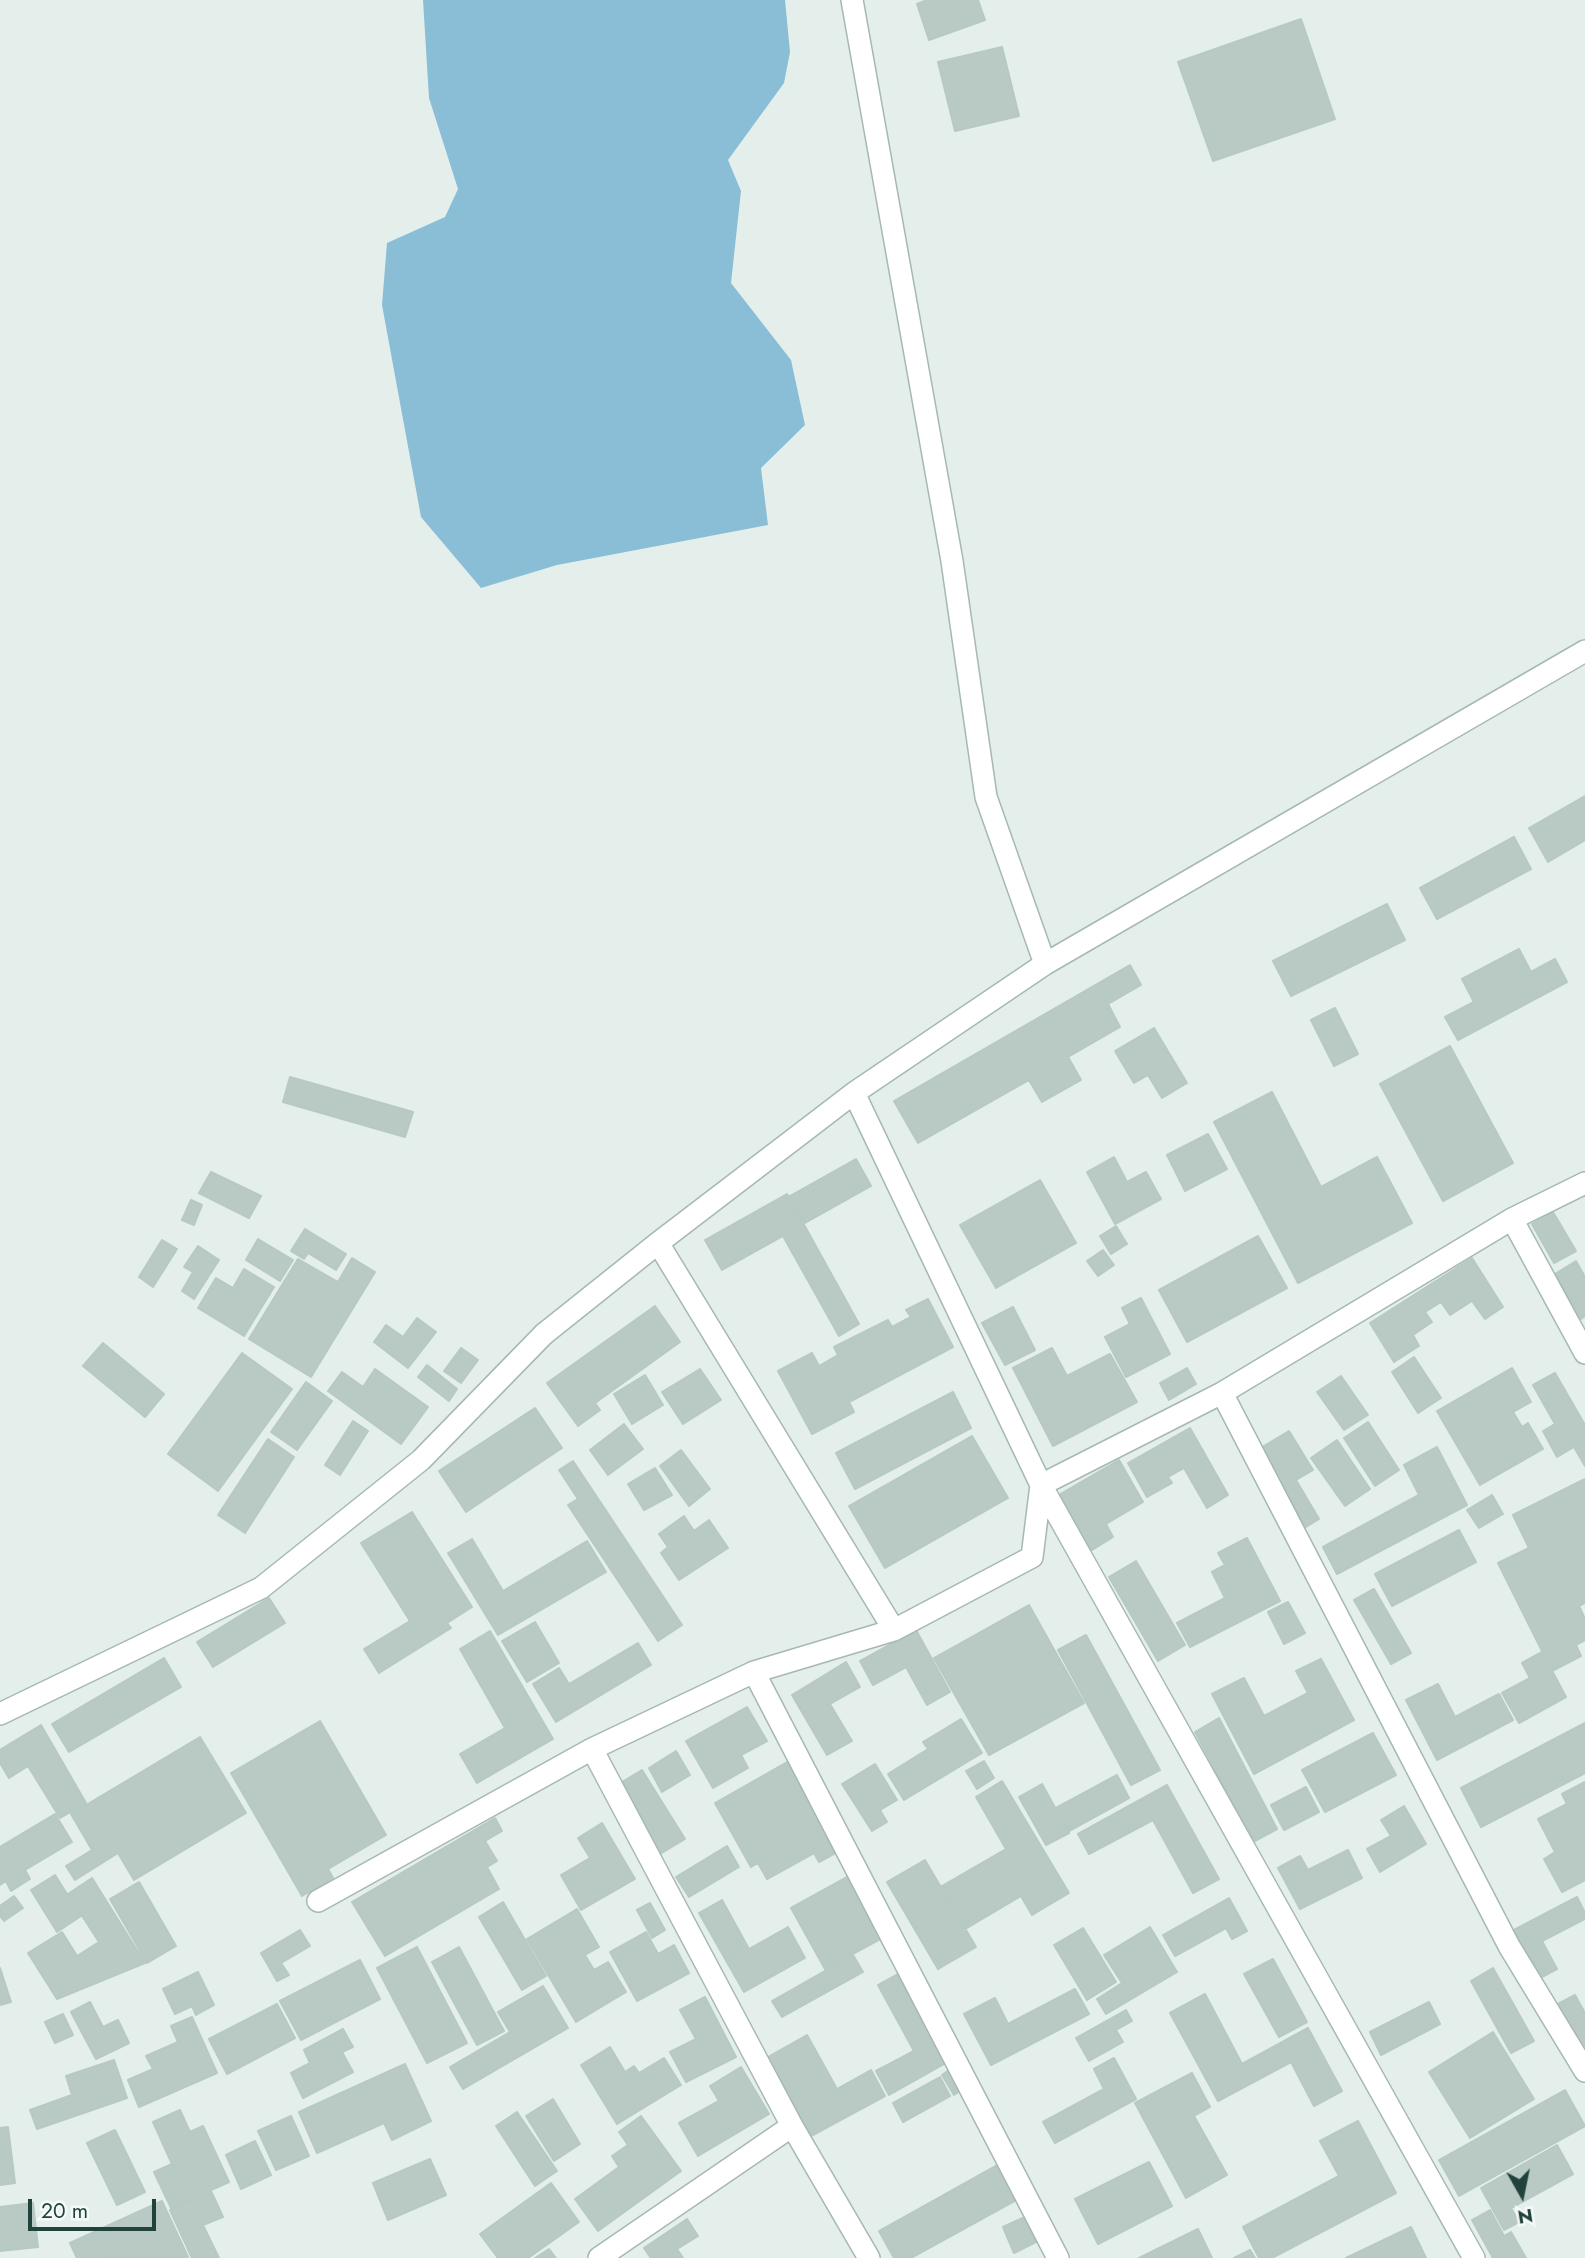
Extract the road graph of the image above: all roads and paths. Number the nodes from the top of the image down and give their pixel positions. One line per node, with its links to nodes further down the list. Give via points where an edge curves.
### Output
1 (852, 0): 3 (street, via 952,561 986,797)
2 (1583, 658): 3 (street)
3 (1045, 964): 4 (street)
4 (854, 1093): 7 (street); 10 (street)
5 (1585, 1183): 6 (street)
6 (1512, 1219): 8 (street); 9 (street)
7 (658, 1243): 11 (street); 13 (street, via 544,1334 421,1460 261,1588)
8 (1585, 1353)
9 (1222, 1393): 10 (street); 16 (street, via 1509,1946)
10 (1041, 1485): 11 (street, via 1032,1557); 21 (street)
11 (894, 1630): 12 (street)
12 (754, 1672): 14 (street); 20 (street)
13 (0, 1714)
14 (592, 1749): 15 (street); 17 (street)
15 (318, 1901)
16 (1585, 2071)
17 (792, 2126): 18 (street); 19 (street)
18 (599, 2258)
19 (869, 2258)
20 (1058, 2258)
21 (1474, 2258)

